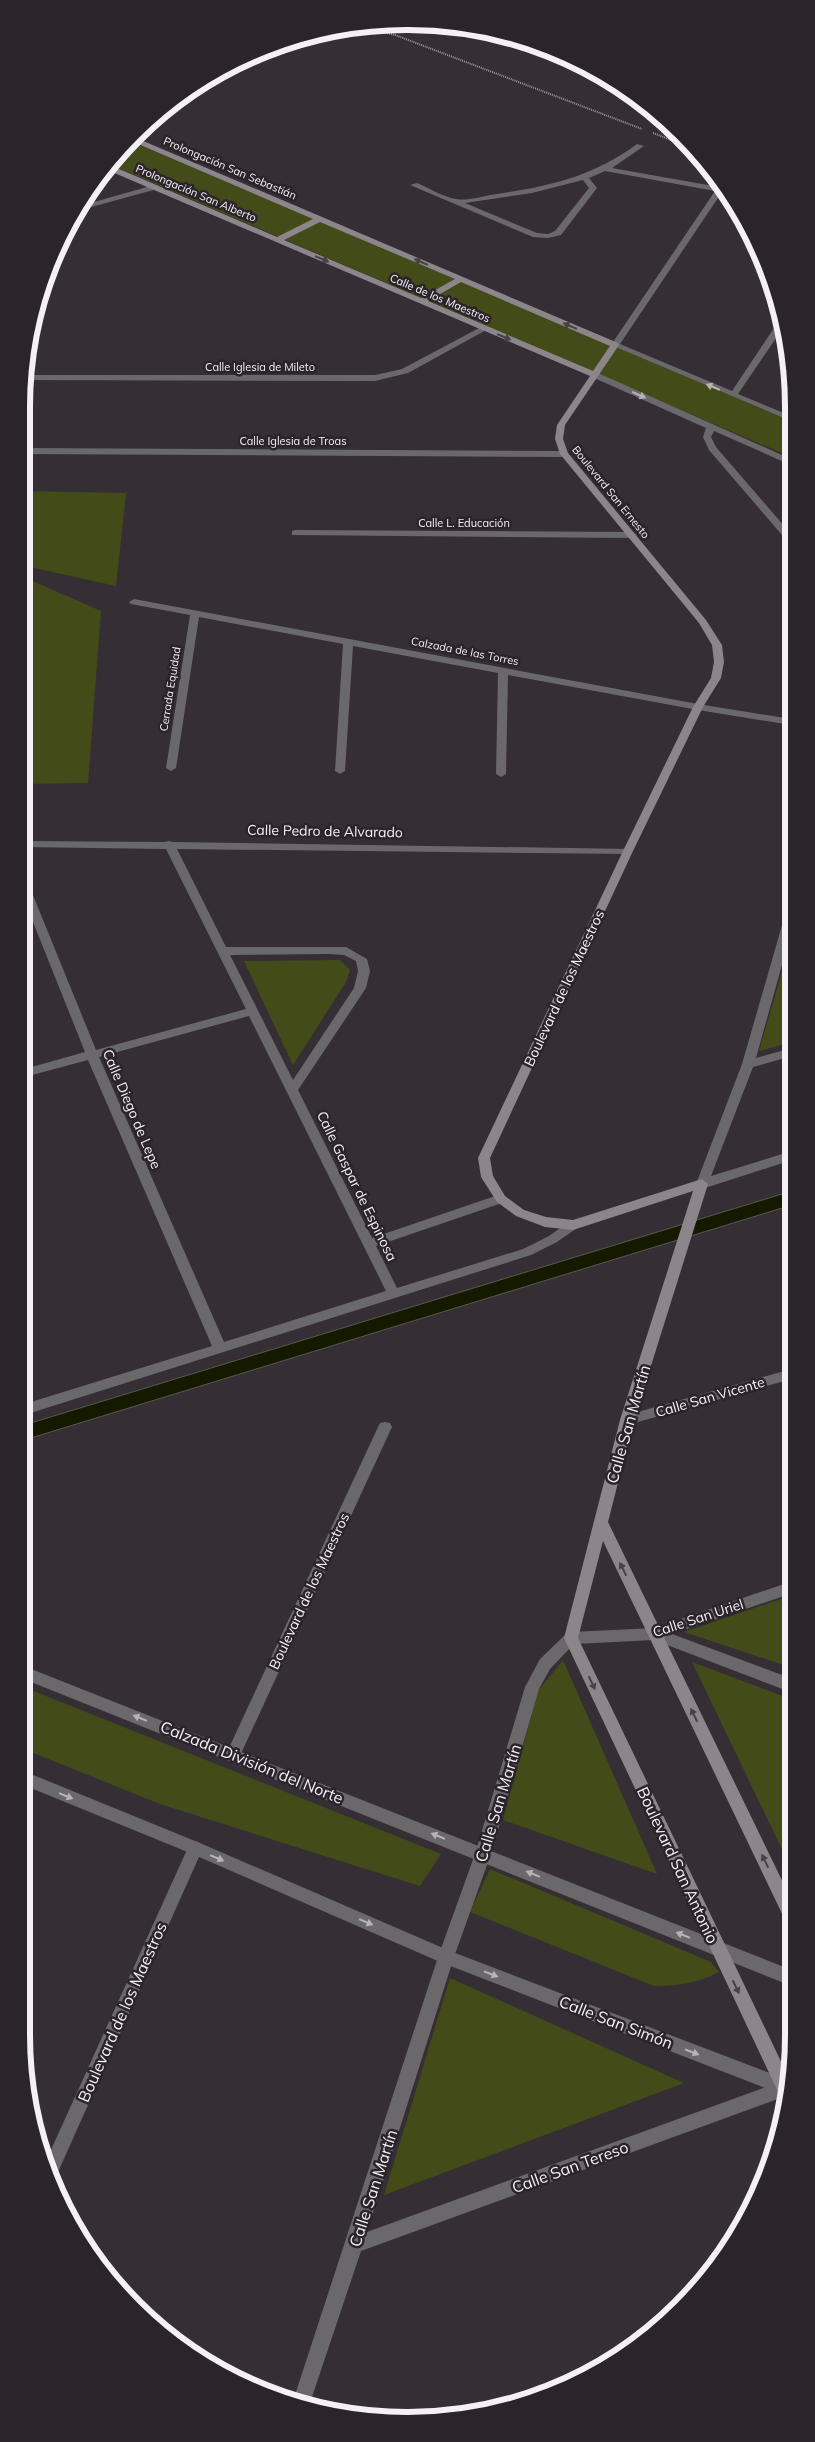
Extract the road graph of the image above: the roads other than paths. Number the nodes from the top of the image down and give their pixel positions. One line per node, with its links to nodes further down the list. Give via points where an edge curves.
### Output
1 (140, 142): 12 (main road, Prolongación San Sebastián)
2 (640, 146): 3 (street)
3 (604, 169): 5 (street); 8 (street)
4 (115, 170): 7 (main road, Prolongación San Alberto)
5 (584, 176): 10 (street, via 535,190); 10 (street, via 593,188 558,233 548,236 536,235)
6 (414, 185): 10 (street)
7 (154, 187): 11 (street); 13 (main road, Prolongación San Alberto)
8 (714, 188)
9 (717, 193): 20 (street, Boulevard San Ernesto)
10 (458, 202)
11 (89, 206)
12 (319, 219): 13 (main road); 14 (main road, Calle de los Maestros, one-way to 12)
13 (277, 240): 15 (main road, Calle de los Maestros, one-way to 15)
14 (460, 279): 15 (main road); 20 (main road, Calle de los Maestros, one-way to 14)
15 (421, 301): 16 (main road, Calle de los Maestros)
16 (484, 328): 21 (main road, Calle de los Maestros, one-way to 21); 22 (street, Calle Iglesia de Mileto, via 405,371 375,378)
17 (777, 330): 18 (street)
18 (775, 334): 19 (street); 23 (street)
19 (778, 335)
20 (615, 345): 21 (main road, Boulevard San Ernesto); 23 (street, one-way to 20)
21 (595, 375): 25 (street, one-way to 25); 27 (main road, Boulevard San Ernesto, via 561,425 559,439)
22 (31, 378)
23 (733, 395): 24 (street)
24 (785, 417)
25 (711, 427): 28 (street); 29 (street, via 707,437 712,448)
26 (30, 451): 27 (street, Calle Iglesia de Troas)
27 (564, 454): 31 (main road, Boulevard San Ernesto)
28 (785, 459)
29 (785, 533)
30 (295, 534): 31 (street, Calle L. Educación)
31 (632, 535): 36 (main road, Boulevard San Ernesto, via 703,622 717,645 719,662 716,678)
32 (134, 602): 33 (street, Calzada de las Torres)
33 (195, 613): 34 (street, Calzada de las Torres); 38 (street, Cerrada Equidad)
34 (348, 642): 35 (street, Calzada de las Torres); 39 (street)
35 (503, 671): 36 (street, Calzada de las Torres); 40 (street)
36 (698, 707): 37 (street, Calzada de las Torres); 43 (main road, Boulevard de los Maestros)
37 (785, 721)
38 (170, 768)
39 (340, 771)
40 (501, 774)
41 (30, 844): 42 (street, Calle Pedro de Alvarado)
42 (169, 844): 43 (street, Calle Pedro de Alvarado); 46 (street, Calle Gaspar de Espinosa)
43 (628, 851): 55 (main road, Boulevard de los Maestros, via 484,1158 486,1177)
44 (30, 900): 49 (street, Calle Diego de Lepe)
45 (785, 933): 50 (street)
46 (223, 951): 47 (street, Calle Gaspar de Espinosa); 52 (street, via 329,950 346,951 360,959 364,972 360,988)
47 (253, 1011): 49 (street); 52 (street, Calle Gaspar de Espinosa)
48 (785, 1054): 50 (street)
49 (92, 1055): 51 (street); 59 (street, Calle Diego de Lepe)
50 (748, 1064): 54 (street)
51 (30, 1072)
52 (292, 1090): 57 (street, Calle Gaspar de Espinosa)
53 (785, 1157): 54 (street)
54 (702, 1184): 56 (main road); 62 (main road, Calle San Martín)
55 (501, 1199): 56 (main road, Boulevard de los Maestros, via 520,1213 545,1222); 57 (street)
56 (573, 1224): 58 (street, via 527,1252)
57 (368, 1244): 58 (street, Calle Gaspar de Espinosa)
58 (394, 1295): 59 (street)
59 (220, 1349): 61 (street)
60 (785, 1376): 62 (street, Calle San Vicente)
61 (30, 1408)
62 (627, 1420): 64 (main road, Calle San Martín)
63 (385, 1427): 70 (street, Boulevard de los Maestros)
64 (600, 1521): 66 (main road, one-way to 64); 67 (main road, Calle San Martín)
65 (785, 1590): 66 (street, Calle San Uriel)
66 (654, 1634): 67 (street, Calle San Uriel); 69 (street); 74 (main road, one-way to 66)
67 (571, 1638): 73 (street, Calle San Martín, via 545,1664 532,1688); 75 (main road, Boulevard San Antonio, one-way to 75)
68 (30, 1675): 70 (street, Calzada División del Norte, one-way to 68)
69 (785, 1683)
70 (233, 1755): 73 (street, Calzada División del Norte, one-way to 70)
71 (30, 1781): 72 (street, one-way to 72)
72 (195, 1848): 76 (street, one-way to 76); 81 (street, Boulevard de los Maestros)
73 (483, 1854): 75 (street, one-way to 73); 76 (street, Calle San Martín)
74 (785, 1903)
75 (718, 1949): 77 (street); 78 (main road, Boulevard San Antonio, one-way to 78)
76 (446, 1956): 79 (street, Calle San Simón, one-way to 79); 82 (street, Calle San Martín)
77 (785, 1975)
78 (782, 2081)
79 (781, 2087)
80 (781, 2091): 82 (street, Calle San Tereso)
81 (53, 2164)
82 (354, 2246): 83 (street, Calle San Martín)
83 (303, 2397)

